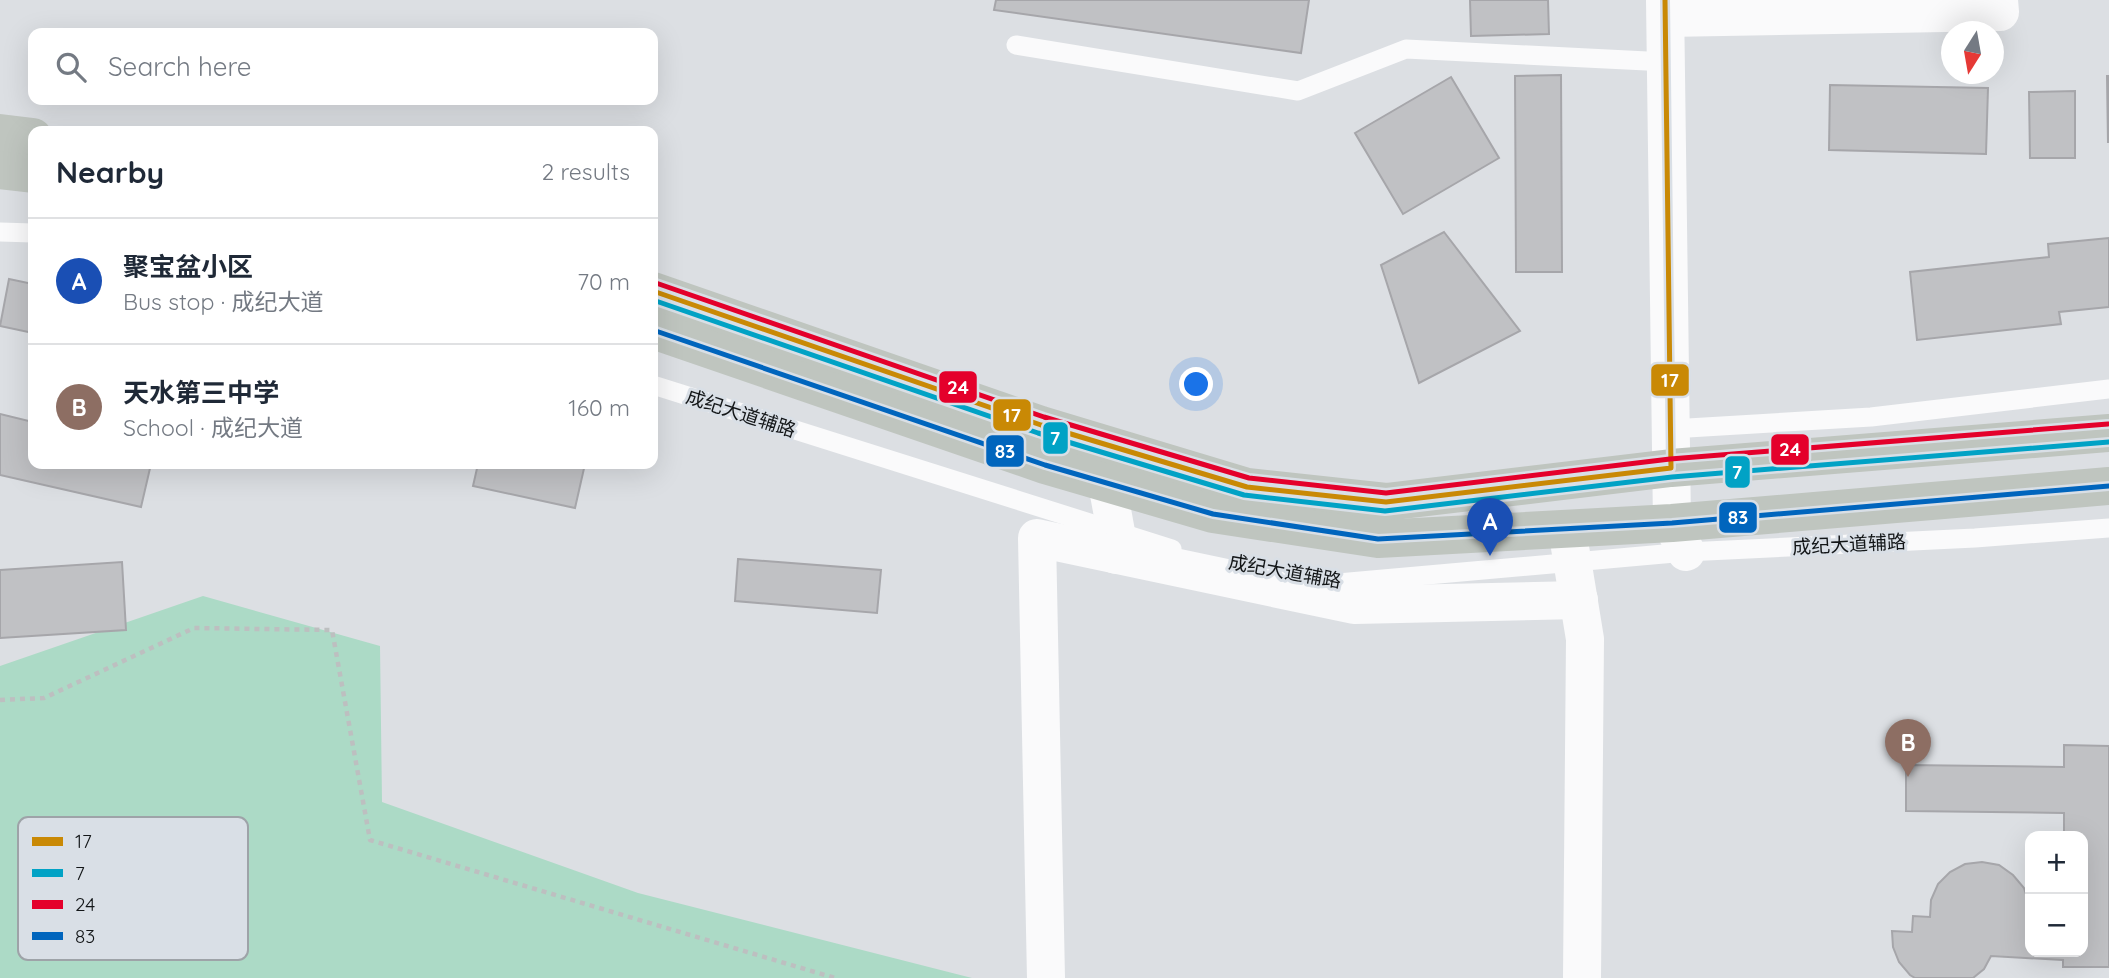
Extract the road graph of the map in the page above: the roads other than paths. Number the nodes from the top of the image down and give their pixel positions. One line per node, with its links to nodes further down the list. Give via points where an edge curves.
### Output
1 (1999, 0): 2 (street, via 2000,12)
2 (1666, 9): 4 (street)
3 (1016, 45): 4 (lane, via 1298,91 1406,49)
4 (1667, 62): 15 (street)
5 (0, 133): 6 (highway)
6 (28, 136)
7 (0, 170): 8 (highway)
8 (28, 173)
9 (0, 232): 10 (lane)
10 (28, 233)
11 (658, 293): 17 (highway, via 1041,425 1247,487 1386,502)
12 (658, 332): 18 (highway)
13 (658, 387): 22 (lane, 成纪大道辅路)
14 (2109, 389): 15 (lane, via 1871,417)
15 (1671, 429): 17 (street)
16 (2109, 433): 17 (highway)
17 (1671, 468): 21 (street)
18 (1107, 483): 22 (street); 23 (highway, via 1213,514 1378,539)
19 (2109, 486): 21 (highway)
20 (2109, 528): 21 (lane, 成纪大道辅路, via 1975,538)
21 (1679, 538): 23 (highway)
22 (1116, 543): 23 (lane, 成纪大道辅路, via 1338,583); 24 (street, via 1354,605); 25 (street, via 1037,538)
23 (1570, 545): 24 (street)
24 (1579, 600): 26 (street, via 1585,639)
25 (1046, 978)
26 (1582, 978)

